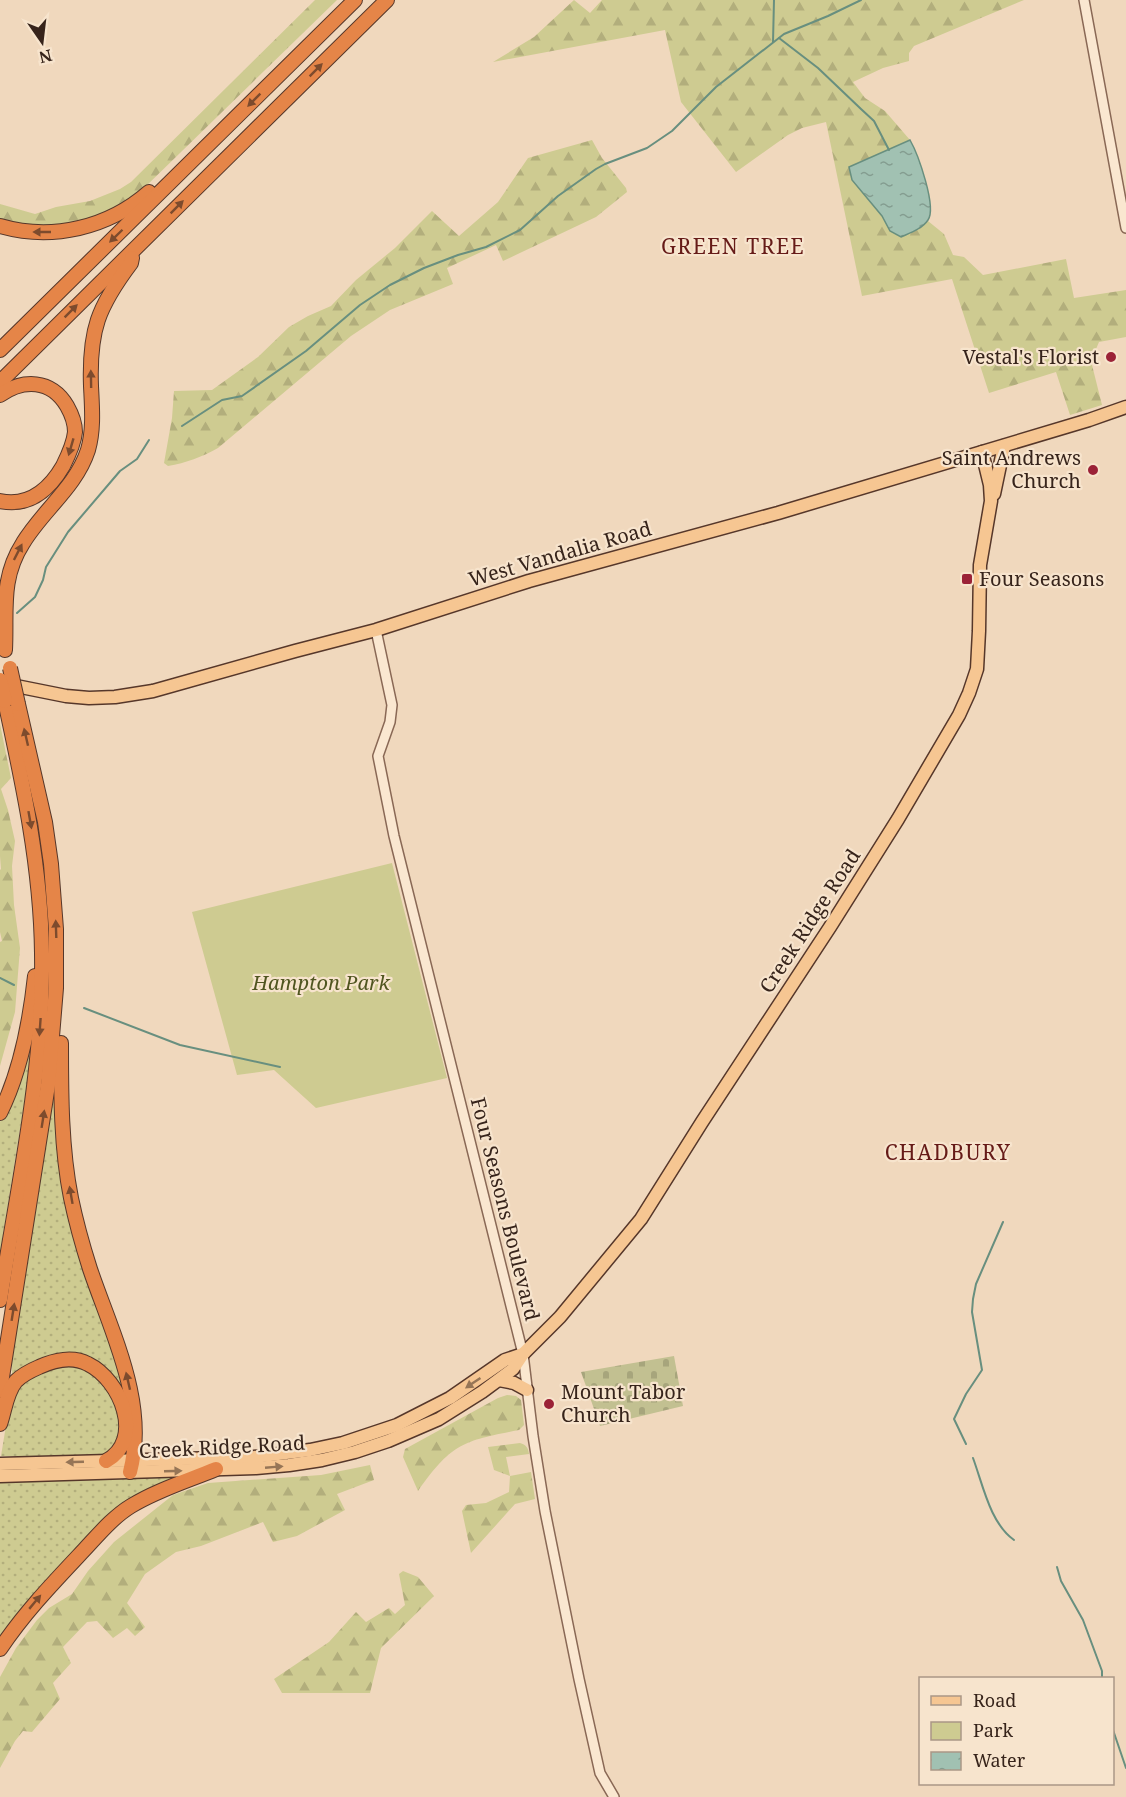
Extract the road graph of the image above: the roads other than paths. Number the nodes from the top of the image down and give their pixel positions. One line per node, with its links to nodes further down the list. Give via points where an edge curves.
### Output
1 (355, 0): 4 (highway, one-way to 4)
2 (387, 0): 7 (highway, one-way to 2)
3 (1084, 0): 6 (street)
4 (218, 136): 5 (highway, one-way to 5, via 188,155 141,199 104,221 57,232); 8 (highway, one-way to 8)
5 (0, 226)
6 (1126, 228)
7 (135, 248): 9 (highway, one-way to 7); 18 (highway, one-way to 7, via 5,596 14,560 22,543 85,458 92,429 91,353 98,318 131,263)
8 (0, 350)
9 (0, 382)
10 (0, 395): 14 (highway, one-way to 14, via 27,383 53,390 72,415 75,431 69,456 49,486 27,500)
11 (1126, 407): 12 (main road, West Vandalia Road)
12 (1004, 446): 13 (main road, West Vandalia Road); 15 (main road)
13 (982, 452): 15 (main road, Creek Ridge Road); 17 (main road, West Vandalia Road, via 529,581)
14 (0, 501)
15 (991, 501): 25 (main road, Creek Ridge Road, via 980,565 977,669 959,715 831,927 641,1219 560,1317)
16 (0, 627): 18 (highway)
17 (376, 630): 19 (main road, West Vandalia Road, via 153,691 115,697 66,696); 25 (street, Four Seasons Boulevard, via 392,705 378,756 387,802)
18 (5, 650): 20 (highway, bridge)
19 (0, 681): 20 (highway, bridge)
20 (11, 702): 21 (highway, one-way to 21); 22 (highway, one-way to 20, via 51,864 43,813)
21 (39, 884): 23 (highway, via 31,1010); 24 (highway, one-way to 24, via 42,980 38,1055)
22 (56, 988): 27 (highway, one-way to 22, via 48,1085); 32 (highway, one-way to 22, via 136,1435 123,1359 89,1267 71,1198 61,1077 61,1007)
23 (0, 1113)
24 (0, 1300)
25 (523, 1354): 26 (main road, Creek Ridge Road); 28 (street, Four Seasons Boulevard); 32 (main road, Creek Ridge Road, one-way to 32, via 505,1360 425,1412 343,1443 255,1456)
26 (499, 1380): 28 (main road); 33 (main road, Creek Ridge Road, one-way to 26, via 289,1465 356,1452 439,1419)
27 (0, 1390)
28 (527, 1390): 37 (street, Four Seasons Boulevard, via 545,1510 590,1735 600,1773)
29 (0, 1424): 30 (highway, via 7,1398 16,1381 26,1374 66,1359 88,1364 117,1392 127,1426 122,1445)
30 (106, 1461): 32 (main road, Creek Ridge Road); 34 (main road, Creek Ridge Road, one-way to 34)
31 (0, 1464): 34 (main road, Creek Ridge Road)
32 (132, 1466): 33 (main road, Creek Ridge Road, one-way to 33); 34 (main road, Creek Ridge Road)
33 (216, 1469): 36 (highway, one-way to 33, via 48,1586 128,1507)
34 (15, 1470): 35 (main road, Creek Ridge Road)
35 (0, 1476)
36 (0, 1649)
37 (614, 1797)

